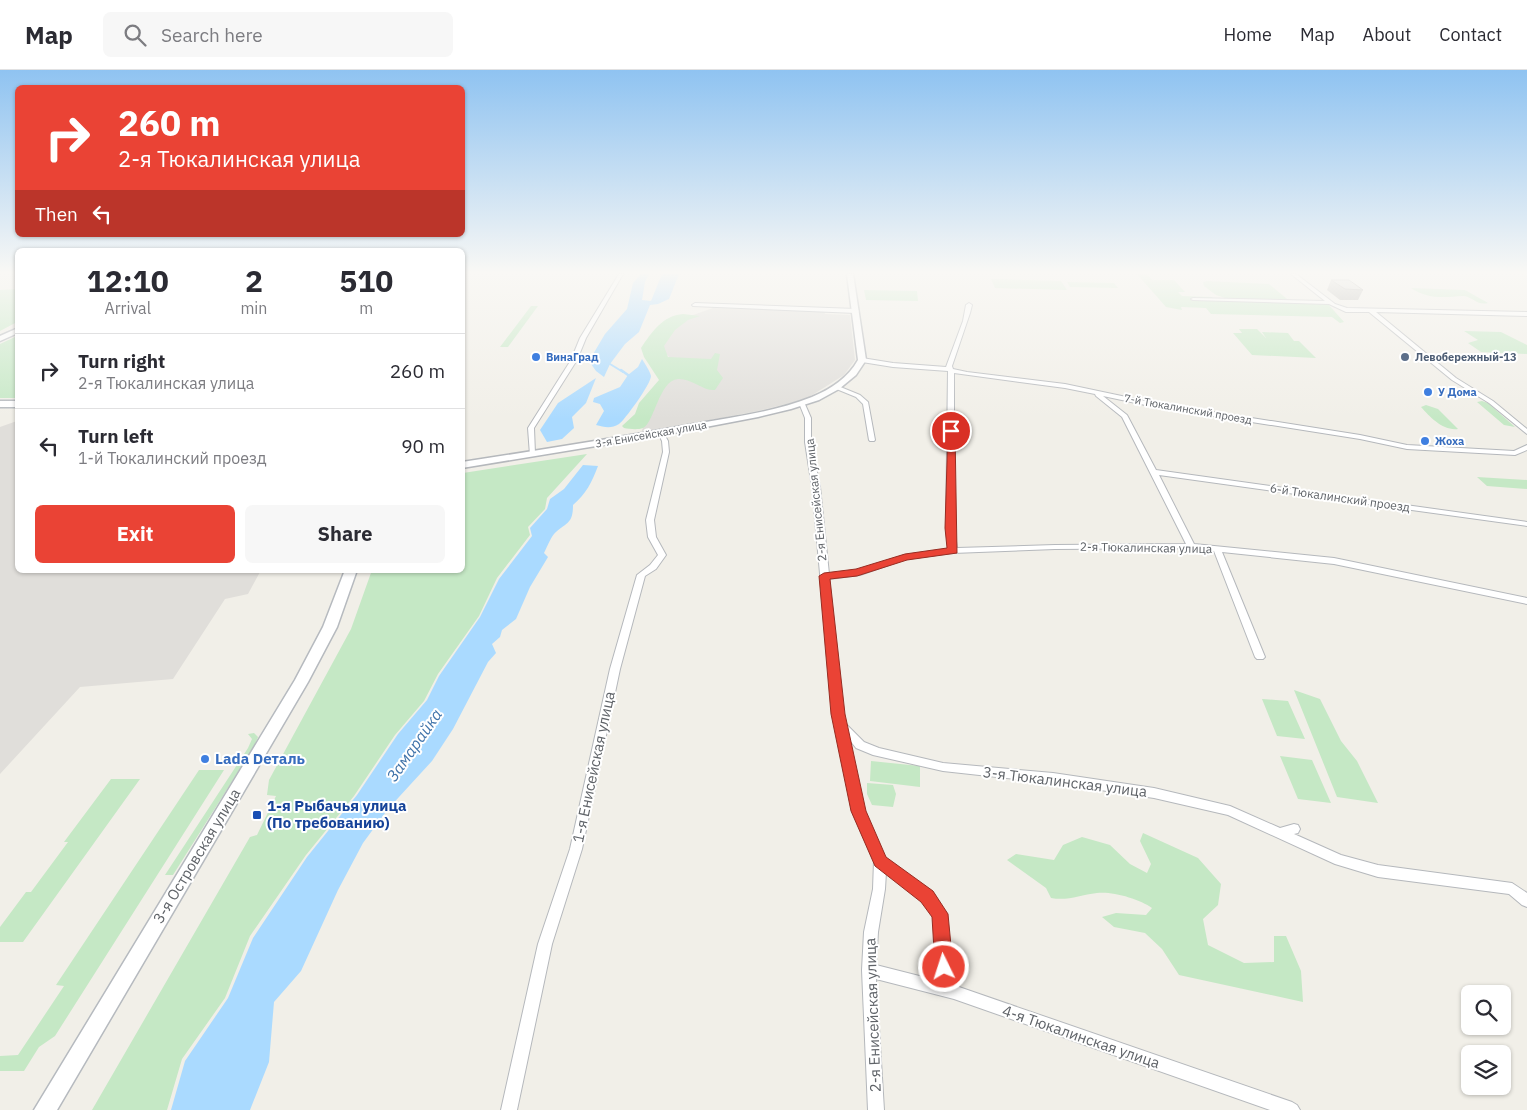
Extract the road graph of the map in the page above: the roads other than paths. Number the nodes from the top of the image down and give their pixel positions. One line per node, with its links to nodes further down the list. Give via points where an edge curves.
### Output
1 (592, 323): 18 (street, via 574,360 531,428)
2 (857, 323): 7 (street)
3 (966, 323): 8 (street, via 949,364)
4 (1386, 323): 14 (street, via 1454,379 1491,402)
5 (15, 332): 6 (main road)
6 (0, 339)
7 (862, 360): 8 (street, 7-й Тюкалинский проезд); 9 (street, 3-я Енисейская улица, via 856,372)
8 (950, 370): 10 (street, 7-й Тюкалинский проезд); 24 (street, via 950,528)
9 (836, 387): 11 (street, 3-я Енисейская улица); 16 (street, via 866,403)
10 (1091, 391): 17 (street, 7-й Тюкалинский проезд, via 1406,447 1515,453); 20 (street, via 1125,416)
11 (802, 403): 15 (street, 3-я Енисейская улица); 26 (street, 2-я Енисейская улица, via 808,418)
12 (0, 404): 13 (main road)
13 (15, 404)
14 (1527, 432)
15 (661, 434): 18 (street, 3-я Енисейская улица); 37 (street, 1-я Енисейская улица, via 666,452 650,520 652,537 662,555 641,575 616,669 576,849 545,944)
16 (872, 440)
17 (1527, 447)
18 (532, 454): 19 (street, 3-я Енисейская улица)
19 (465, 465)
20 (1152, 472): 21 (street, 6-й Тюкалинский проезд); 22 (street)
21 (1527, 524)
22 (1191, 546): 23 (street, 2-я Тюкалинская улица); 24 (street, 2-я Тюкалинская улица)
23 (1217, 549): 27 (street, 2-я Тюкалинская улица, via 1334,561); 28 (street)
24 (953, 551): 26 (street, 2-я Тюкалинская улица, via 905,557 857,573)
25 (349, 573): 36 (main road, 3-я Островская улица, via 330,627 301,682)
26 (824, 576): 29 (street, 2-я Енисейская улица)
27 (1527, 601)
28 (1260, 657)
29 (841, 724): 31 (street, 3-я Тюкалинская улица, via 860,745 877,752 943,767 1053,778 1154,793 1230,811); 32 (street, 2-я Енисейская улица, via 858,811)
30 (1294, 829): 31 (street)
31 (1280, 833): 33 (street, via 1339,860 1378,871 1512,889)
32 (880, 862): 34 (street, 2-я Енисейская улица); 35 (street, via 927,896 940,914 944,967)
33 (1527, 901)
34 (869, 970): 35 (street, 4-я Тюкалинская улица); 38 (street, 2-я Енисейская улица)
35 (954, 992): 39 (street, 4-я Тюкалинская улица)
36 (45, 1110)
37 (509, 1110)
38 (876, 1110)
39 (1292, 1110)

